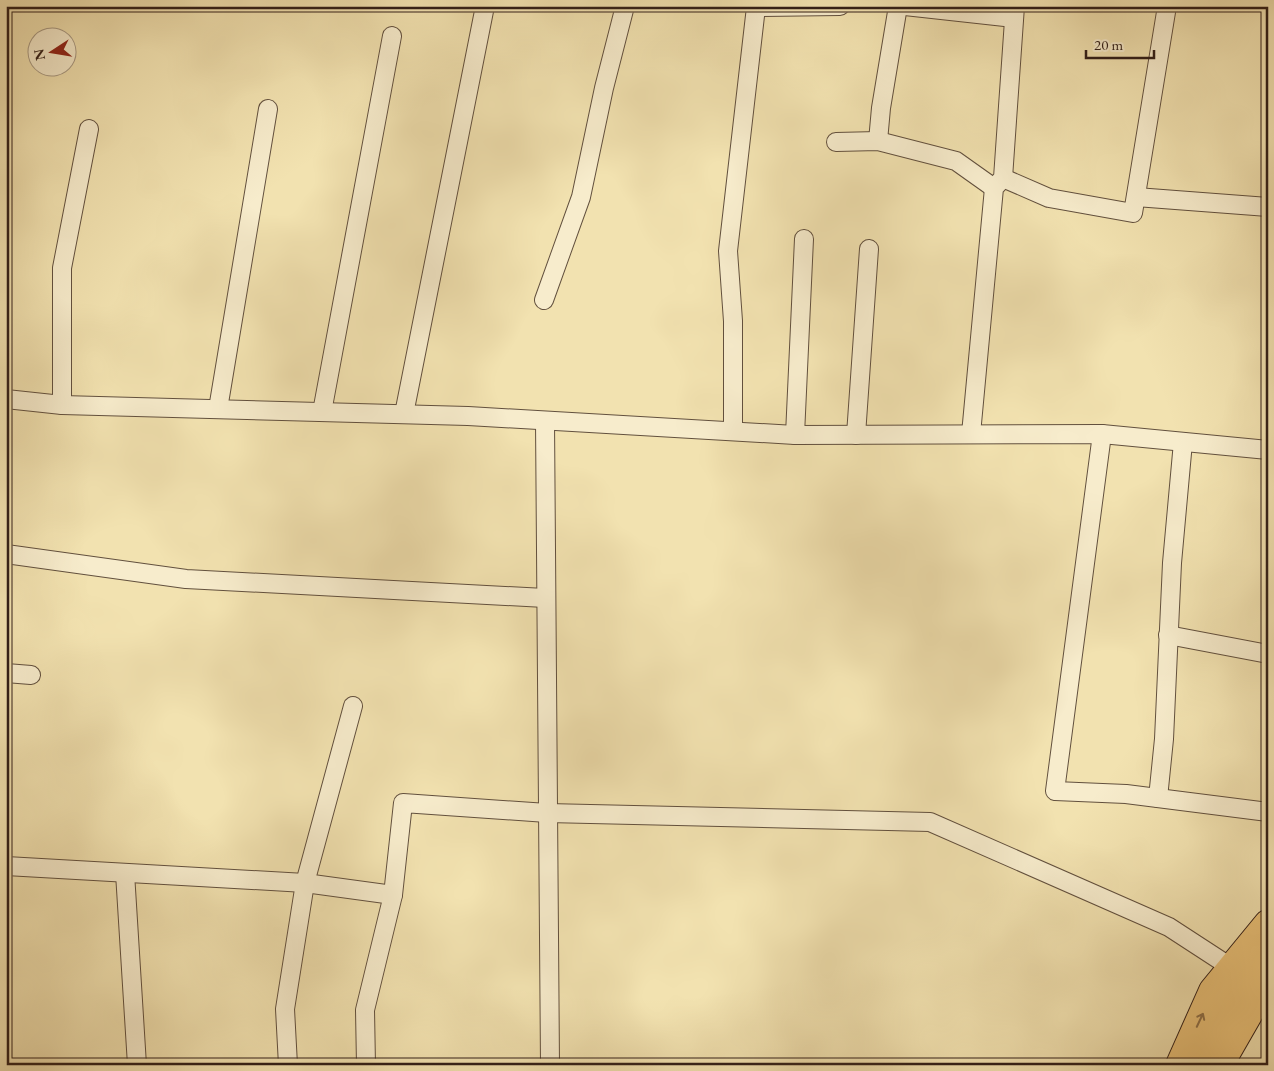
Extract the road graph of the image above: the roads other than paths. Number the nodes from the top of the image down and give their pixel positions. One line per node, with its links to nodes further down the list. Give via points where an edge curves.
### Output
1 (485, 6): 23 (street)
2 (625, 6): 18 (street, via 581,197)
3 (840, 6): 25 (street, via 756,7 728,251 733,321)
4 (898, 6): 11 (street, via 880,108)
5 (905, 6): 7 (street)
6 (1167, 6): 14 (street)
7 (1014, 12): 13 (street)
8 (392, 36): 22 (street)
9 (268, 109): 21 (street)
10 (89, 129): 20 (street, via 62,268)
11 (878, 141): 12 (street); 13 (street, via 956,161)
12 (836, 142)
13 (999, 183): 14 (street, via 1049,198 1133,213); 26 (street)
14 (1136, 197): 15 (street)
15 (1268, 207)
16 (804, 239): 28 (street)
17 (869, 249): 29 (street)
18 (544, 300)
19 (6, 399): 20 (street)
20 (62, 405): 21 (street)
21 (218, 409): 22 (street)
22 (322, 412): 23 (street)
23 (404, 414): 24 (street)
24 (545, 421): 25 (street); 33 (street)
25 (733, 431): 28 (street)
26 (971, 434): 27 (street); 29 (street)
27 (1102, 434): 30 (street); 39 (street, via 1055,791)
28 (795, 435): 29 (street)
29 (856, 435)
30 (1183, 442): 31 (street); 34 (street)
31 (1268, 450)
32 (6, 554): 33 (street, via 186,579)
33 (545, 598): 41 (street)
34 (1168, 635): 35 (street); 39 (street)
35 (1268, 654)
36 (6, 673): 37 (street)
37 (31, 675)
38 (353, 706): 44 (street)
39 (1158, 798): 40 (street)
40 (1268, 812)
41 (547, 814): 45 (street, via 403,803); 48 (street, via 930,822 1169,927); 54 (street)
42 (6, 866): 43 (street)
43 (125, 873): 44 (street); 51 (street)
44 (305, 883): 45 (street); 52 (street, via 285,1009)
45 (393, 895): 53 (street, via 365,1010)
46 (1268, 924): 48 (main road)
47 (1268, 956): 56 (main road, via 1234,998)
48 (1232, 968): 55 (main road, one-way to 48, via 1213,992)
49 (1268, 982): 57 (main road)
50 (1268, 1010): 57 (main road)
51 (136, 1065)
52 (288, 1065)
53 (366, 1065)
54 (550, 1065)
55 (1180, 1065)
56 (1196, 1065)
57 (1220, 1065)

